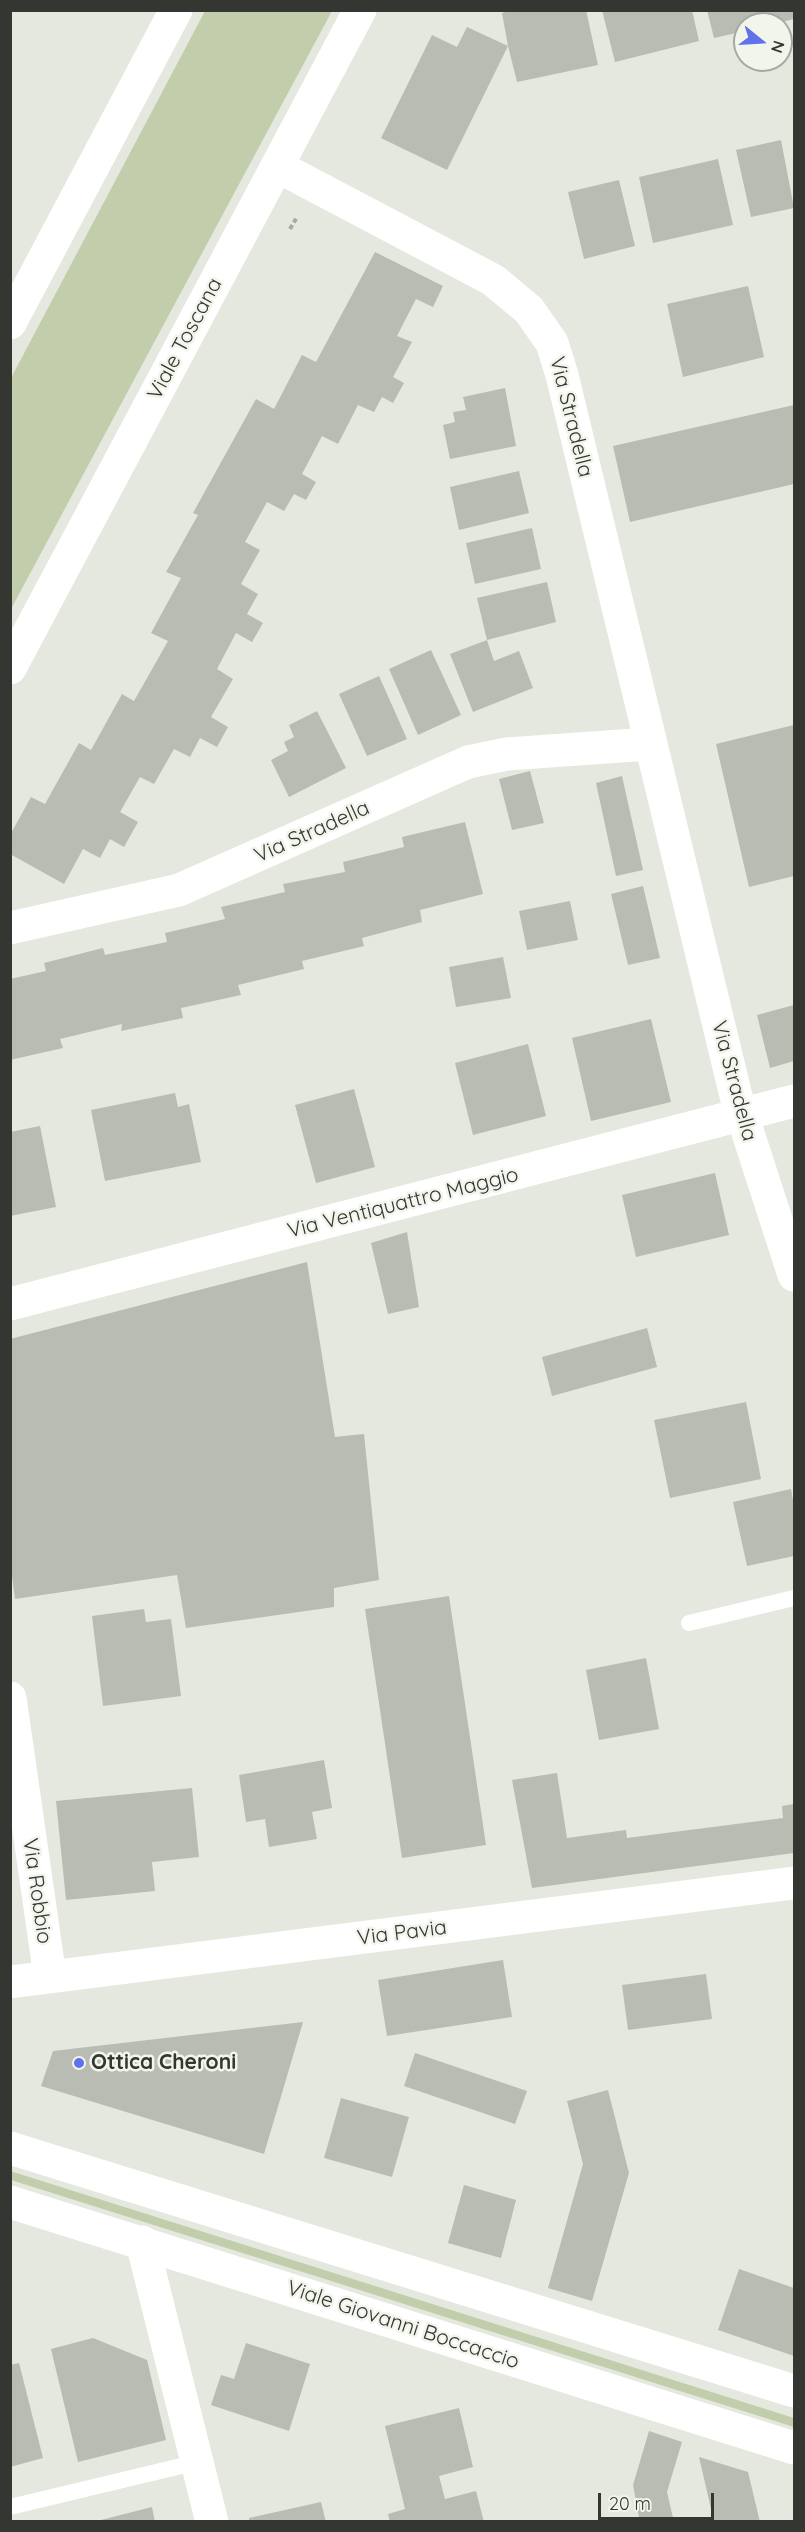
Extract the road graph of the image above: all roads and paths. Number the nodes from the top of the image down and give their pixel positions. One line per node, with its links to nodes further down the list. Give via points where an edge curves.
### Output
1 (176, 10): 4 (street)
2 (360, 10): 3 (street, Viale Toscana)
3 (277, 166): 5 (street, Viale Toscana); 6 (street, Via Stradella, via 487,277 519,299 538,321 552,343 562,375)
4 (10, 323)
5 (10, 668)
6 (649, 744): 7 (street, Via Stradella, via 507,754 468,762 179,890); 9 (street, Via Stradella)
7 (10, 928)
8 (795, 1101): 9 (street, Via Ventiquattro Maggio)
9 (742, 1115): 10 (street, Via Stradella); 11 (street, Via Ventiquattro Maggio)
10 (795, 1275)
11 (10, 1304)
12 (795, 1598): 13 (lane)
13 (688, 1623)
14 (10, 1698): 16 (street, Via Robbio)
15 (795, 1883): 16 (street, Via Pavia)
16 (50, 1977): 17 (street, Via Pavia)
17 (10, 1982)
18 (10, 2148): 21 (street)
19 (10, 2202): 20 (street, Viale Giovanni Boccaccio)
20 (142, 2242): 22 (street, Viale Giovanni Boccaccio); 23 (street)
21 (795, 2391)
22 (795, 2448)
23 (198, 2462): 24 (lane); 25 (street)
24 (10, 2507)
25 (212, 2522)

